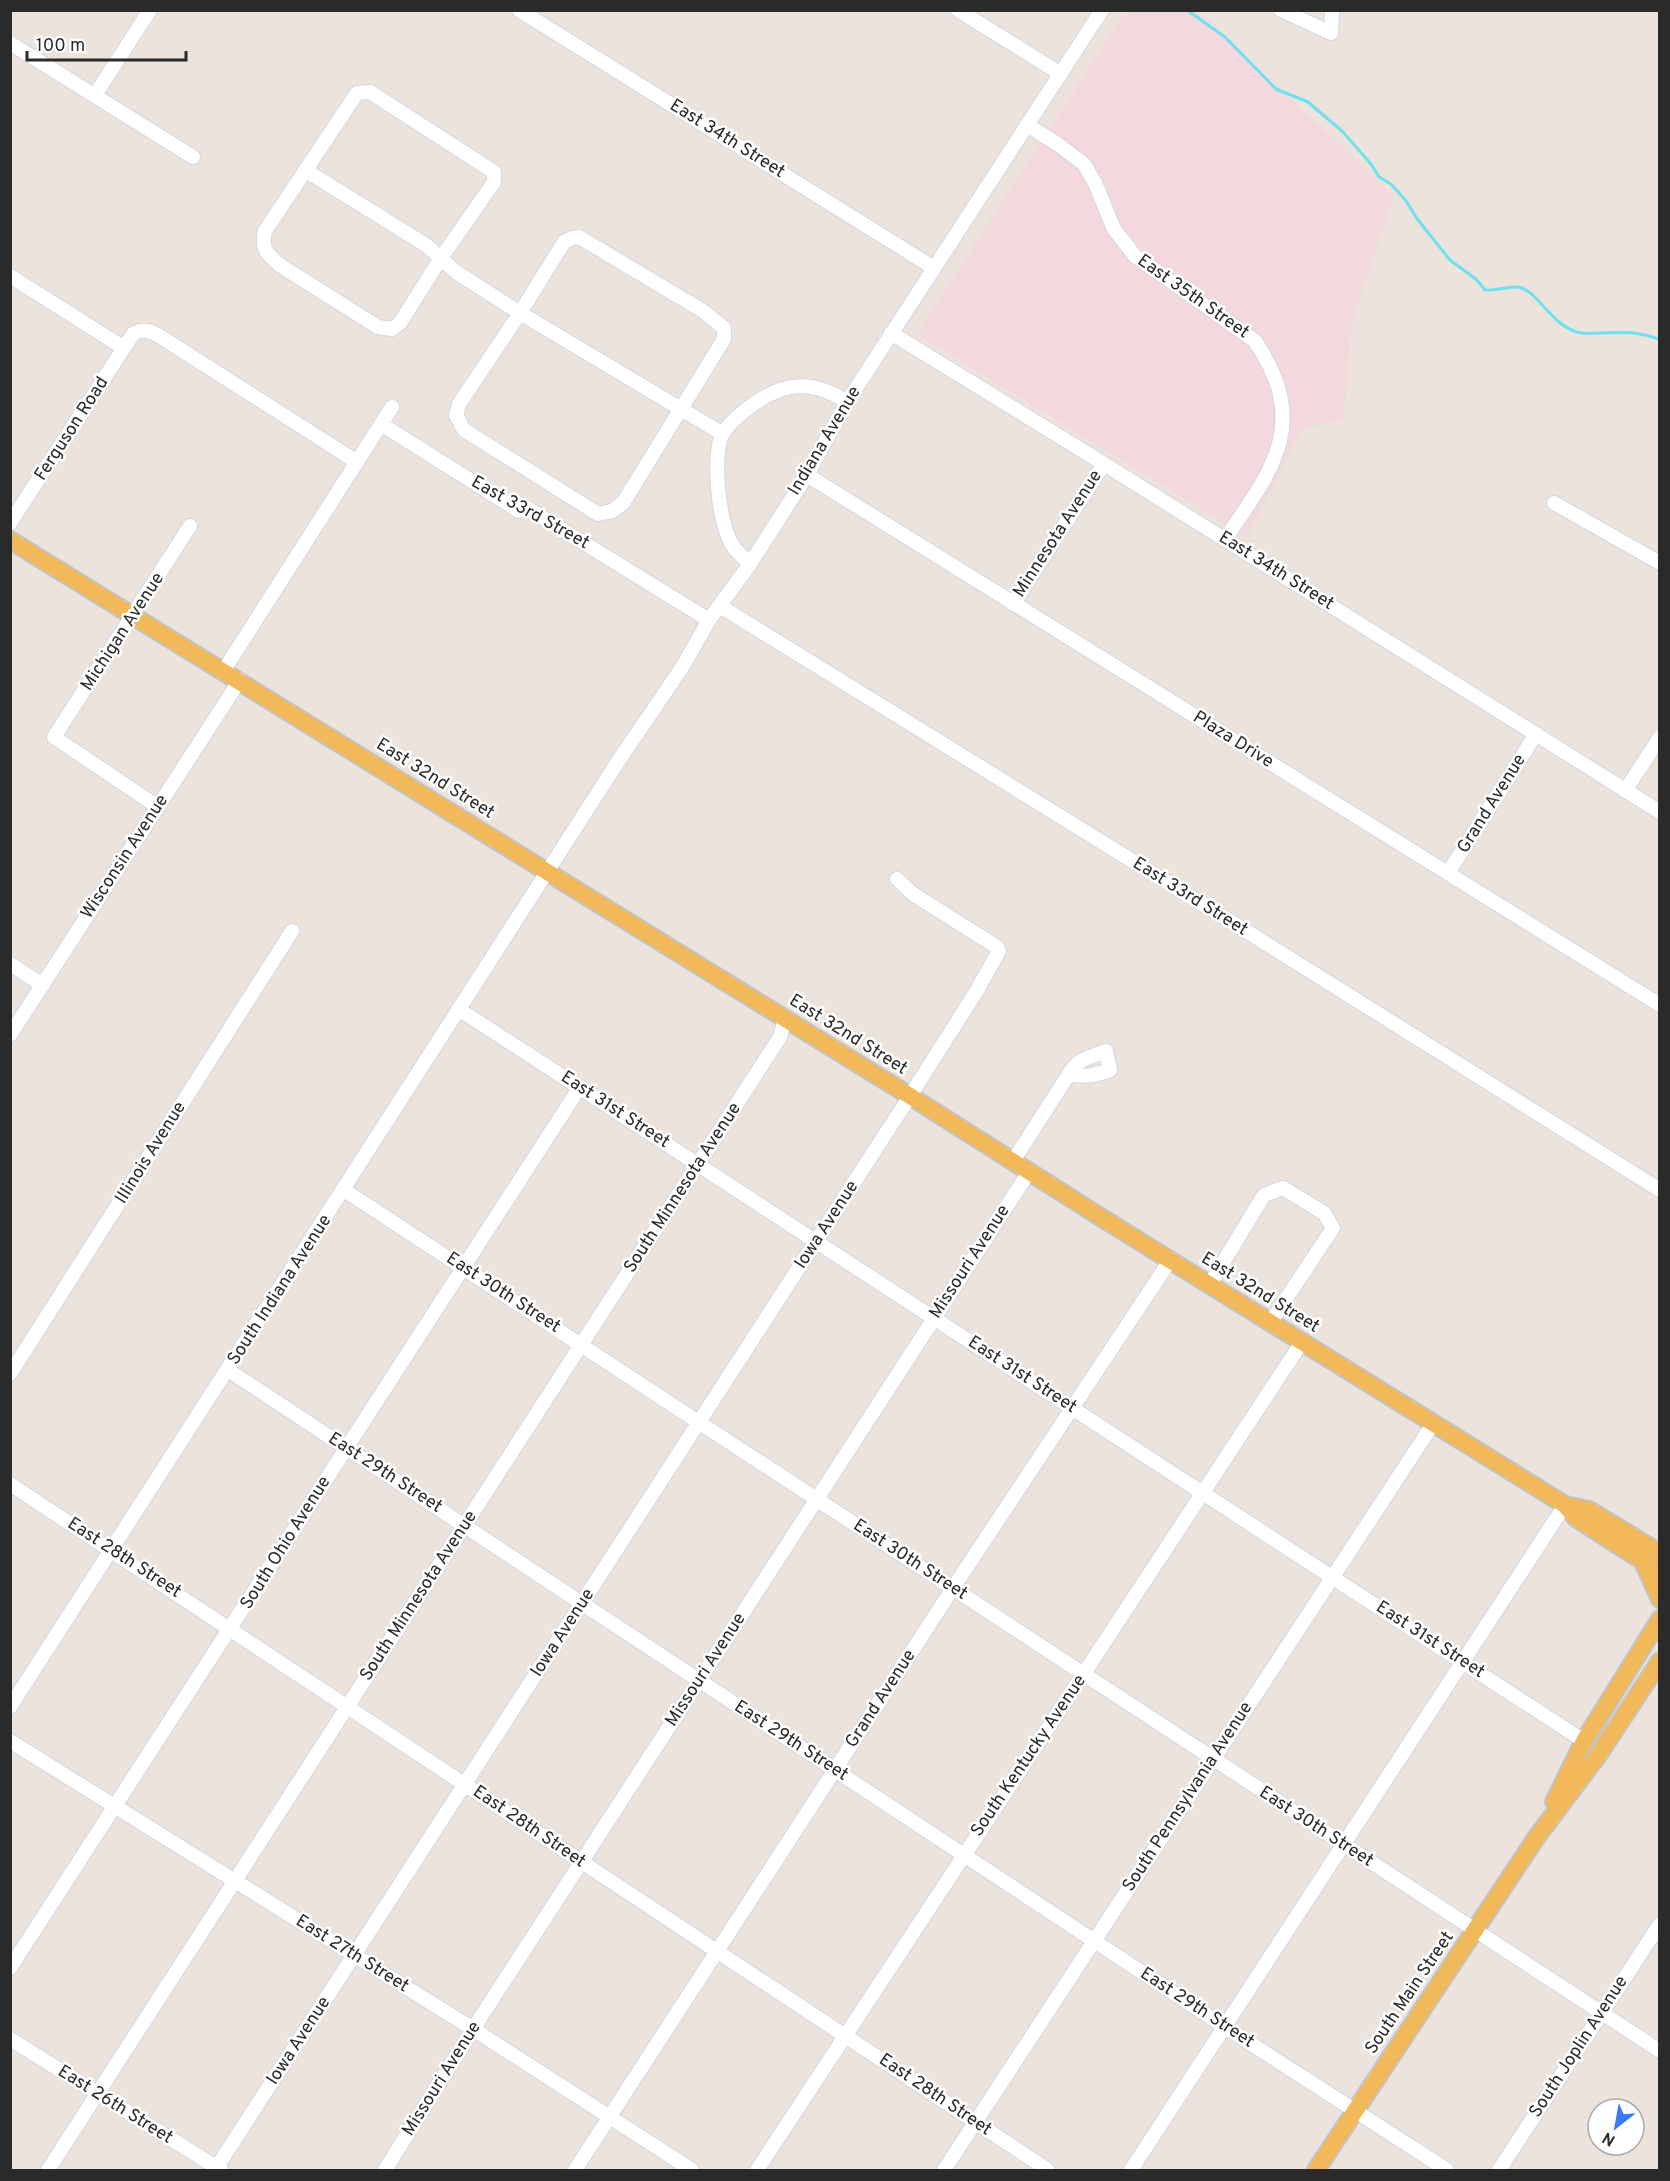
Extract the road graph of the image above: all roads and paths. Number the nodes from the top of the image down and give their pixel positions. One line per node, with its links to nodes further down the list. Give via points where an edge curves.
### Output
1 (150, 10): 9 (street)
2 (519, 10): 14 (street, East 34th Street)
3 (958, 10): 8 (street)
4 (1102, 10): 8 (street, Indiana Avenue)
5 (1281, 10): 6 (street, via 1330,33)
6 (1332, 10)
7 (10, 43): 9 (street)
8 (1061, 74): 10 (street, Indiana Avenue)
9 (95, 95): 11 (street)
10 (1027, 125): 14 (street, Indiana Avenue); 30 (street, East 35th Street, via 1084,164 1114,229 1135,256 1255,341 1268,360 1281,396 1284,421 1280,446)
11 (193, 157)
12 (305, 170): 13 (street); 13 (street, via 265,231 262,243 281,266 378,327 392,329 400,323); 13 (street, via 357,93 370,92 389,104 494,172 494,183)
13 (441, 258): 16 (street)
14 (934, 268): 17 (street, Indiana Avenue)
15 (10, 276): 18 (street)
16 (520, 313): 21 (street); 21 (street, via 564,242 579,237 703,311 724,328 724,339); 21 (street, via 459,404 456,415 464,430 598,514 612,511 622,503)
17 (891, 333): 19 (street, Indiana Avenue); 25 (street, East 34th Street)
18 (124, 348): 24 (street, Ferguson Road, via 133,334 144,330 156,334); 28 (street, Ferguson Road)
19 (847, 402): 23 (street, via 816,386 792,386 762,397); 26 (street, Indiana Avenue)
20 (392, 406): 22 (street)
21 (681, 409): 23 (street)
22 (381, 424): 24 (street); 37 (street, East 33rd Street, via 519,511 527,508)
23 (723, 434): 33 (street, via 718,460 719,497 732,544)
24 (357, 462): 38 (street)
25 (1104, 464): 30 (street, East 34th Street); 34 (street, Minnesota Avenue)
26 (807, 475): 33 (street, Indiana Avenue); 34 (street, Plaza Drive)
27 (1554, 503): 32 (street)
28 (10, 523)
29 (190, 526): 36 (street, Michigan Avenue)
30 (1225, 539): 40 (street, East 34th Street)
31 (11, 540): 36 (main road, East 32nd Street)
32 (1659, 563)
33 (750, 564): 35 (street, Indiana Avenue)
34 (1013, 604): 46 (street, Plaza Drive)
35 (720, 606): 37 (street, Indiana Avenue); 62 (street, East 33rd Street)
36 (134, 614): 38 (main road, East 32nd Street); 43 (street, Michigan Avenue, via 54,737)
37 (709, 621): 45 (street, Indiana Avenue)
38 (224, 670): 39 (main road, East 32nd Street)
39 (240, 680): 43 (street, Wisconsin Avenue); 45 (main road, East 32nd Street)
40 (1536, 734): 42 (street, East 34th Street); 46 (street, Grand Avenue)
41 (1659, 737): 42 (street)
42 (1625, 790): 44 (street, East 34th Street)
43 (158, 807): 50 (street, Wisconsin Avenue)
44 (1659, 812)
45 (548, 872): 52 (street, South Indiana Avenue); 53 (main road, East 32nd Street)
46 (1448, 873): 51 (street, Plaza Drive)
47 (897, 879): 57 (street, Iowa Avenue, via 913,894 999,951)
48 (292, 931): 72 (street, Illinois Avenue)
49 (10, 964): 50 (street)
50 (43, 985): 54 (street, Wisconsin Avenue)
51 (1659, 1005)
52 (460, 1010): 56 (street, East 31st Street); 61 (street, South Indiana Avenue)
53 (785, 1019): 57 (main road, East 32nd Street); 59 (street, South Minnesota Avenue, via 780,1036)
54 (10, 1035)
55 (1069, 1074): 58 (street)
56 (580, 1088): 59 (street, East 31st Street); 65 (street, South Ohio Avenue)
57 (910, 1096): 58 (main road, East 32nd Street); 63 (street, Iowa Avenue)
58 (1013, 1161): 60 (main road, East 32nd Street)
59 (698, 1164): 63 (street, East 31st Street); 70 (street, South Minnesota Avenue)
60 (1029, 1172): 64 (main road, East 32nd Street); 67 (street, Missouri Avenue)
61 (344, 1190): 65 (street, East 30th Street); 71 (street, South Indiana Avenue)
62 (1659, 1190)
63 (817, 1241): 67 (street, East 31st Street); 74 (street, Iowa Avenue)
64 (1171, 1259): 66 (main road, East 32nd Street); 73 (street, Grand Avenue)
65 (464, 1267): 70 (street, East 30th Street); 76 (street, South Ohio Avenue)
66 (1210, 1284): 68 (main road, East 32nd Street); 68 (street, via 1264,1195 1283,1188 1324,1213 1333,1228)
67 (934, 1317): 73 (street, East 31st Street); 79 (street, Missouri Avenue)
68 (1270, 1323): 69 (main road, East 32nd Street)
69 (1302, 1342): 75 (main road, East 32nd Street); 78 (street, South Kentucky Avenue)
70 (582, 1345): 74 (street, East 30th Street); 81 (street, South Minnesota Avenue)
71 (228, 1370): 76 (street, East 29th Street); 84 (street, South Indiana Avenue)
72 (10, 1374)
73 (1072, 1407): 78 (street, East 31st Street); 89 (street, Grand Avenue)
74 (699, 1422): 79 (street, East 30th Street); 91 (street, Iowa Avenue)
75 (1433, 1424): 80 (main road, East 32nd Street); 88 (street, South Pennsylvania Avenue)
76 (347, 1447): 81 (street, East 29th Street); 94 (street, South Ohio Avenue)
77 (10, 1484): 84 (street, East 28th Street)
78 (1203, 1492): 88 (street, East 31st Street); 97 (street, South Kentucky Avenue)
79 (817, 1499): 89 (street, East 30th Street); 98 (street, Missouri Avenue)
80 (1565, 1505): 82 (main road, via 1590,1510); 86 (main road, East 32nd Street, via 1576,1518); 96 (street)
81 (465, 1526): 91 (street, East 29th Street); 100 (street, South Minnesota Avenue)
82 (1636, 1538): 83 (main road); 85 (main road)
83 (1659, 1543)
84 (112, 1550): 94 (street, East 28th Street); 99 (street, South Indiana Avenue)
85 (1659, 1552)
86 (1642, 1561): 87 (main road, East 32nd Street); 90 (main road)
87 (1659, 1572)
88 (1333, 1578): 96 (street, East 31st Street); 103 (street, South Pennsylvania Avenue)
89 (953, 1588): 97 (street, East 30th Street); 104 (street, Grand Avenue)
90 (1659, 1599)
91 (582, 1603): 98 (street, East 29th Street); 105 (street, Iowa Avenue)
92 (1659, 1607): 93 (main road)
93 (1658, 1622): 102 (main road, South Main Street)
94 (231, 1629): 100 (street, East 28th Street); 106 (street, South Ohio Avenue)
95 (1659, 1661): 107 (main road, South Main Street, via 1599,1754)
96 (1463, 1662): 102 (street, East 31st Street); 108 (street)
97 (1084, 1674): 103 (street, East 30th Street); 109 (street, South Kentucky Avenue)
98 (699, 1680): 104 (street, East 29th Street); 110 (street, Missouri Avenue)
99 (10, 1707)
100 (348, 1707): 105 (street, East 28th Street); 111 (street, South Minnesota Avenue)
101 (10, 1740): 106 (street, East 27th Street)
102 (1584, 1741): 107 (main road, South Main Street)
103 (1213, 1759): 108 (street, East 30th Street); 114 (street, South Pennsylvania Avenue)
104 (835, 1770): 109 (street, East 29th Street); 115 (street, Grand Avenue)
105 (465, 1784): 110 (street, East 28th Street); 116 (street, Iowa Avenue)
106 (116, 1807): 111 (street, East 27th Street); 117 (street, South Ohio Avenue)
107 (1536, 1838): 113 (main road, South Main Street)
108 (1343, 1844): 113 (street, East 30th Street); 119 (street)
109 (964, 1854): 114 (street, East 29th Street); 121 (street, South Kentucky Avenue)
110 (581, 1862): 115 (street, East 28th Street); 120 (street, Missouri Avenue)
111 (235, 1882): 116 (street, East 27th Street); 124 (street, South Minnesota Avenue)
112 (1659, 1924): 118 (street, South Joplin Avenue)
113 (1475, 1930): 118 (street, East 30th Street); 125 (main road, South Main Street)
114 (1094, 1941): 119 (street, East 29th Street); 127 (street, South Pennsylvania Avenue)
115 (716, 1951): 121 (street, East 28th Street); 126 (street, Grand Avenue)
116 (354, 1955): 120 (street, East 27th Street); 129 (street, Iowa Avenue)
117 (10, 1968)
118 (1601, 2013): 123 (street, East 30th Street); 139 (street, South Joplin Avenue)
119 (1225, 2027): 125 (street, East 29th Street); 136 (street)
120 (473, 2029): 126 (street, East 27th Street); 130 (street, Missouri Avenue)
121 (845, 2036): 127 (street, East 28th Street); 133 (street, South Kentucky Avenue)
122 (10, 2039): 124 (street, East 26th Street)
123 (1659, 2051)
124 (98, 2094): 128 (street, South Minnesota Avenue); 129 (street, East 26th Street)
125 (1355, 2111): 137 (main road, South Main Street); 138 (street, East 29th Street)
126 (610, 2117): 131 (street, Grand Avenue); 132 (street, East 27th Street)
127 (976, 2122): 134 (street, South Pennsylvania Avenue); 135 (street, East 28th Street)
128 (48, 2170)
129 (217, 2170)
130 (385, 2170)
131 (575, 2170)
132 (692, 2170)
133 (757, 2170)
134 (944, 2170)
135 (1048, 2170)
136 (1131, 2170)
137 (1316, 2170)
138 (1447, 2170)
139 (1499, 2170)

